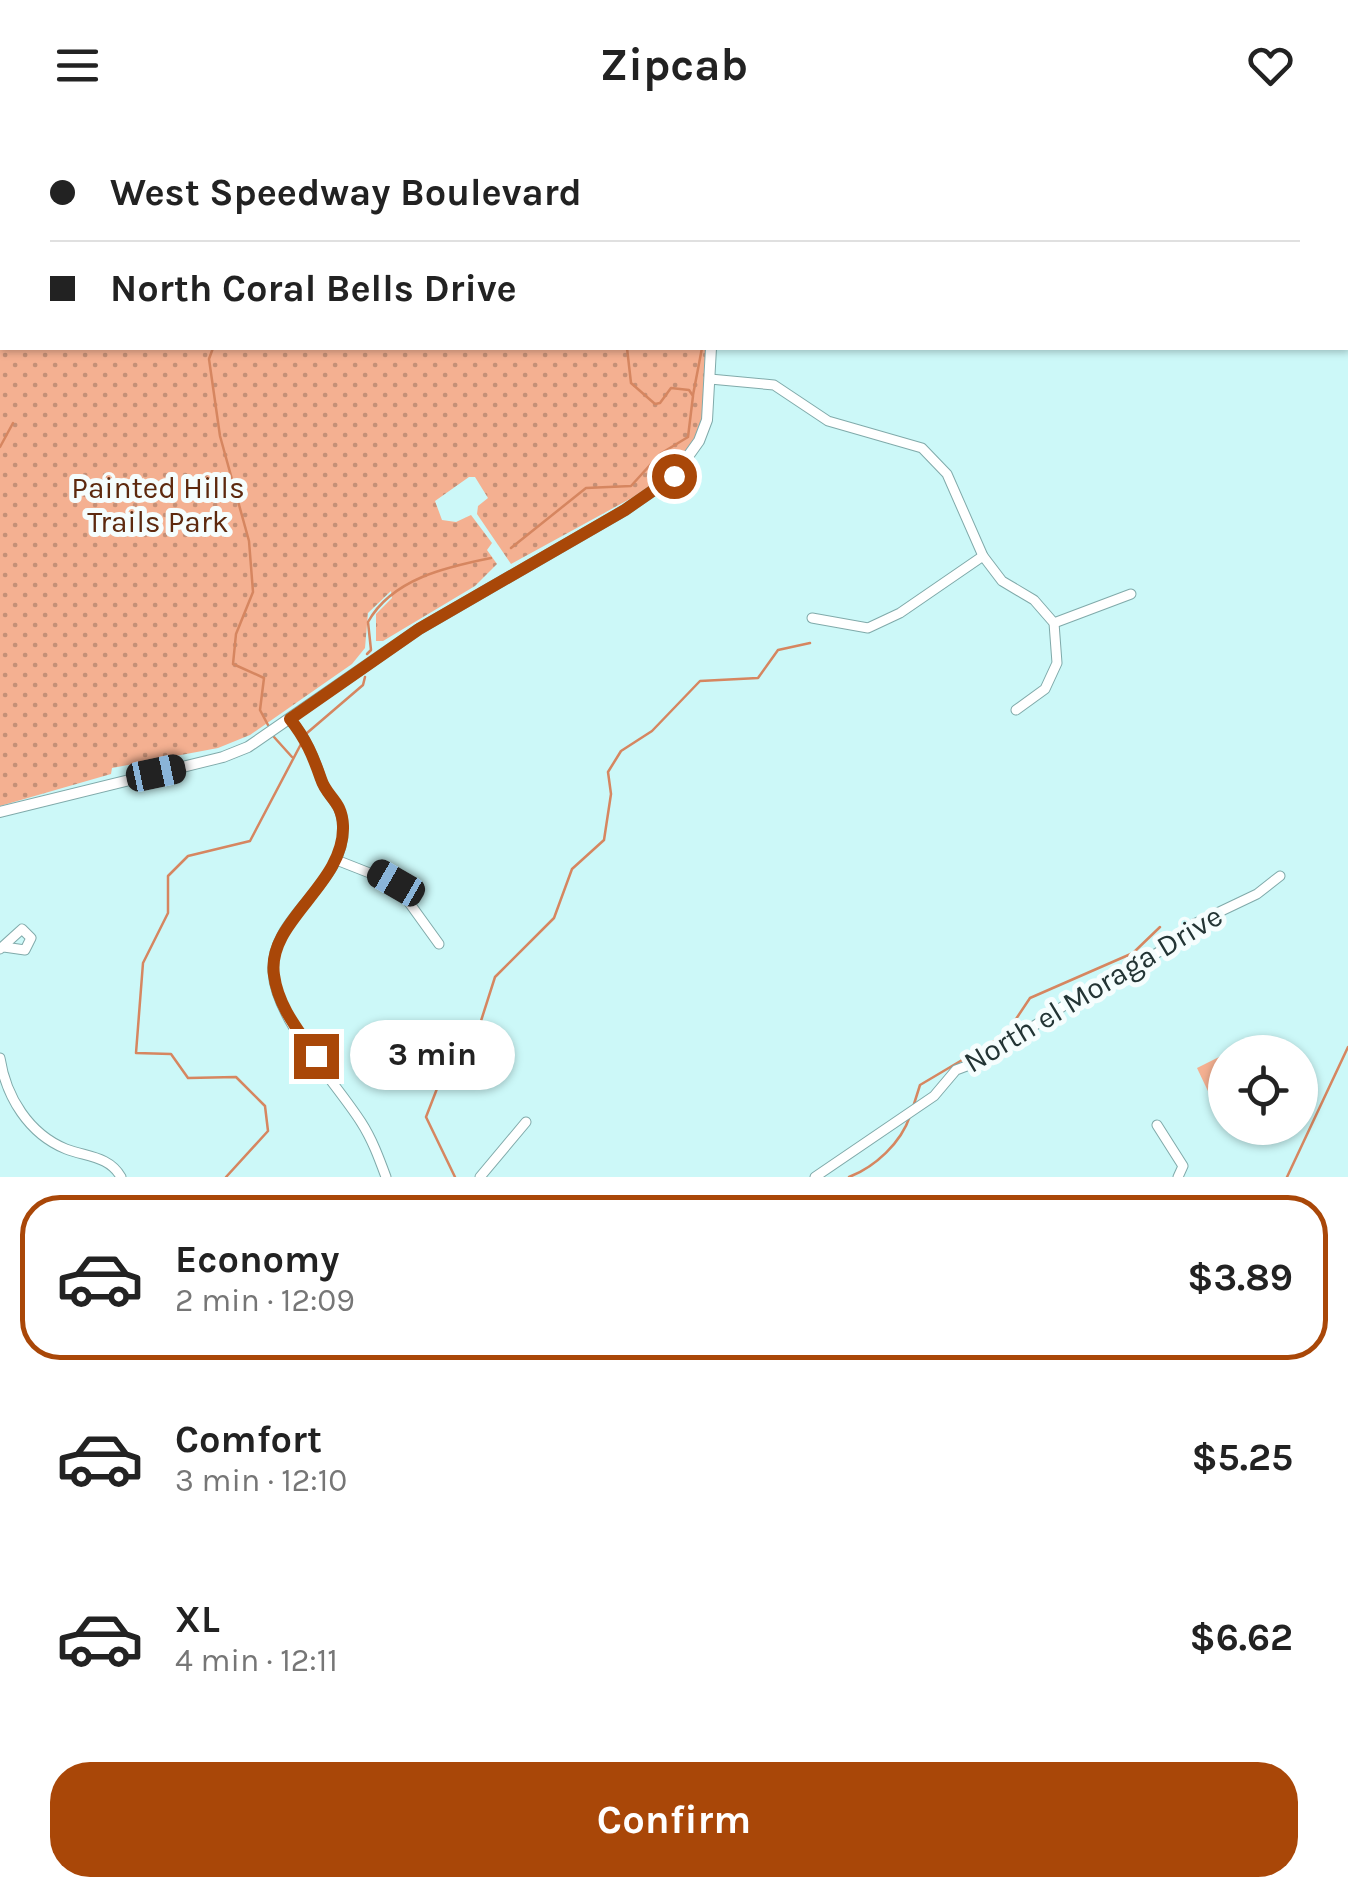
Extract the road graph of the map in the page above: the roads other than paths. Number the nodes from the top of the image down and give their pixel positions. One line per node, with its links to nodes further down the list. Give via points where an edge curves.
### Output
1 (711, 350): 2 (main road)
2 (710, 379): 3 (street, via 774,385 828,420 922,448 947,474); 8 (main road, via 707,420 674,476 419,629)
3 (983, 556): 5 (street, via 868,628); 6 (street)
4 (1131, 594): 6 (street)
5 (812, 618)
6 (1054, 624): 7 (street, via 1057,663 1045,689)
7 (1016, 710)
8 (290, 719): 9 (main road, via 223,758); 10 (street, via 314,753 321,782 338,800)
9 (0, 812)
10 (338, 861): 12 (street, via 396,883); 14 (street, via 288,928)
11 (1280, 876): 21 (street, North el Moraga Drive, via 985,1059 956,1070 934,1096)
12 (439, 944)
13 (261, 966): 14 (street)
14 (274, 967): 19 (street, via 285,1011 361,1122)
15 (0, 1058): 18 (street, via 20,1112 37,1132 64,1149 101,1159)
16 (526, 1122): 20 (street)
17 (1157, 1125): 22 (street, via 1182,1166)
18 (120, 1177)
19 (386, 1177)
20 (480, 1177)
21 (815, 1177)
22 (1178, 1177)

